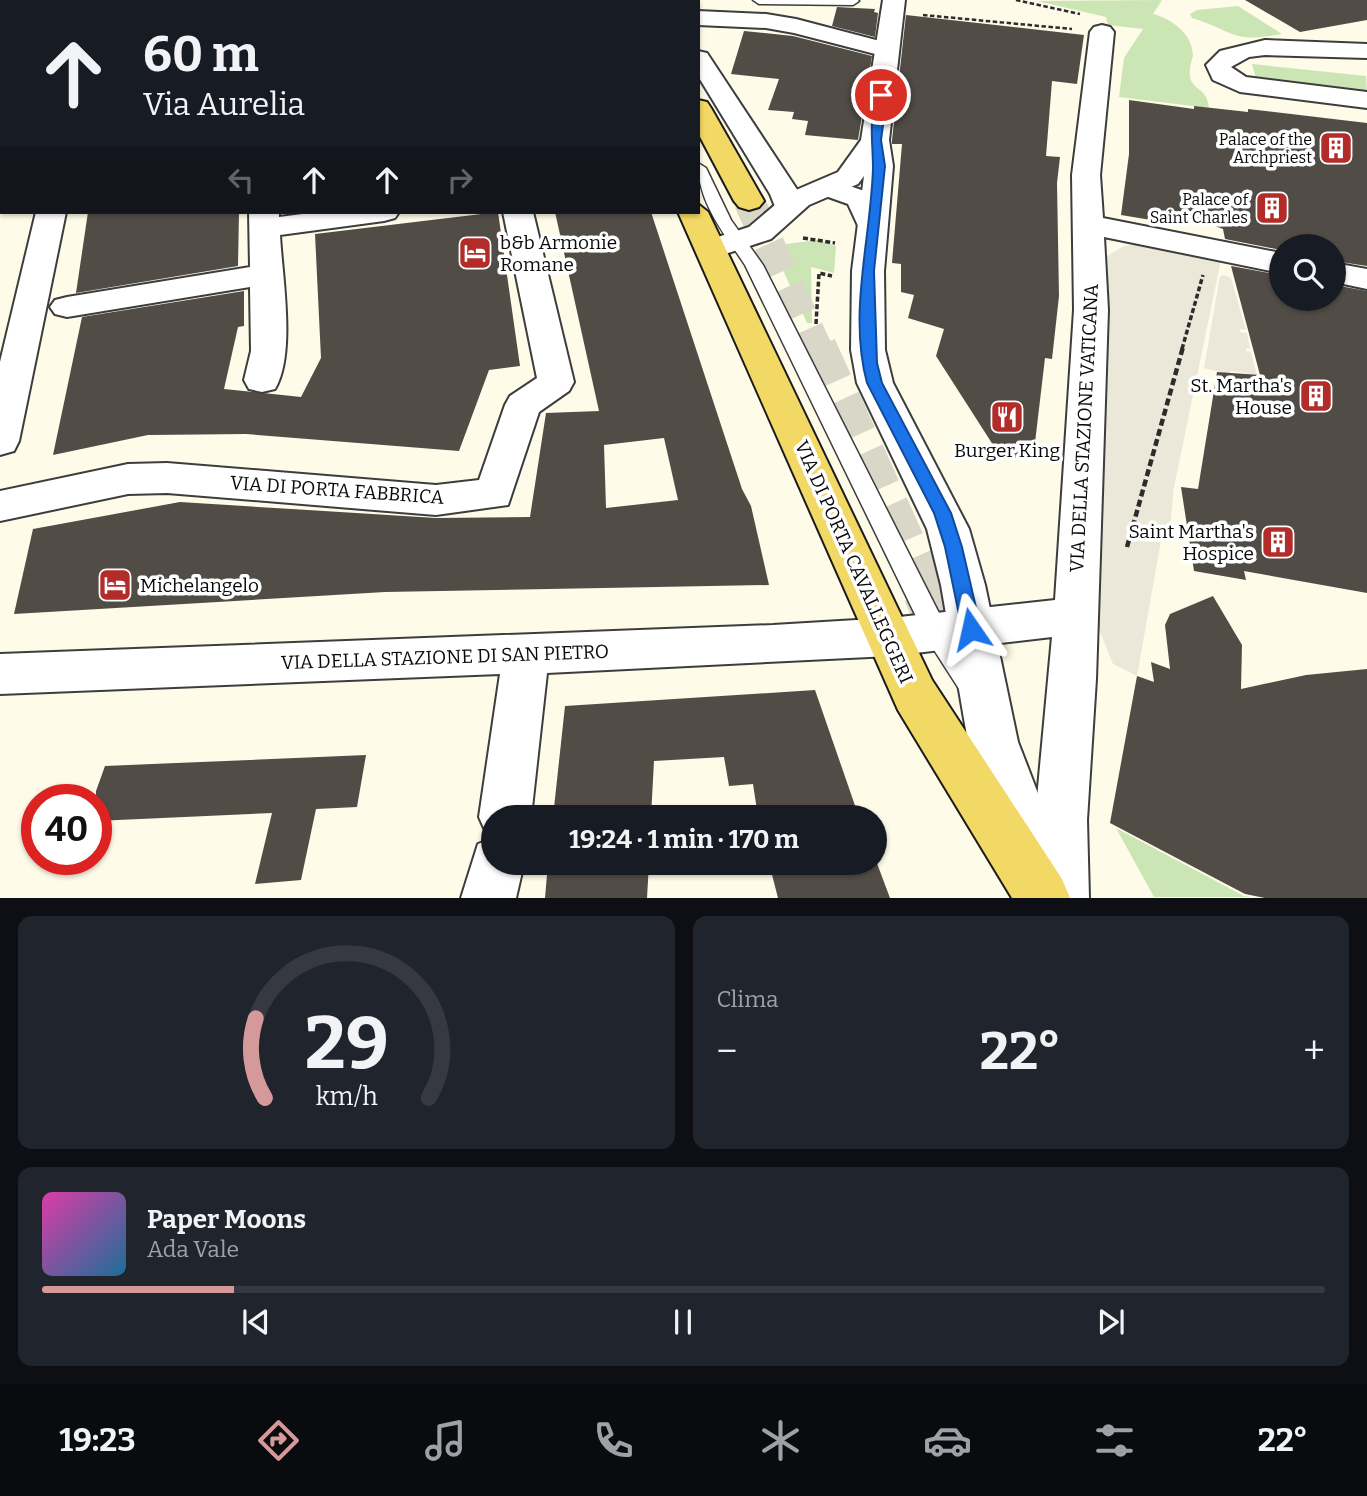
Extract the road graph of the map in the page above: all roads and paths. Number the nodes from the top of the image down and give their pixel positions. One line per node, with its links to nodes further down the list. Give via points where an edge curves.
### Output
1 (759, 0): 4 (lane)
2 (894, 0): 10 (street)
3 (1016, 0): 9 (path, via 1086,16 1100,23)
4 (796, 1): 5 (lane); 8 (lane)
5 (853, 1)
6 (940, 16): 9 (path)
7 (700, 18): 8 (street)
8 (796, 26): 10 (street)
9 (1102, 32): 26 (street, VIA DELLA STAZIONE VATICANA, via 1086,175)
10 (887, 50): 15 (street)
11 (1367, 51): 13 (street, via 1258,49 1230,55 1218,65 1222,75 1240,84)
12 (700, 61): 19 (street, via 785,194)
13 (1367, 100)
14 (700, 112): 18 (main road)
15 (875, 140): 17 (street, via 853,173); 25 (street, via 879,166)
16 (700, 172): 28 (lane, VIA DI PORTA CAVALLEGGERI, via 723,220)
17 (830, 188): 19 (street); 25 (street, via 860,198)
18 (749, 201)
19 (788, 208): 28 (street, via 769,228)
20 (51, 214): 39 (street)
21 (354, 214): 24 (street)
22 (518, 214): 40 (street, VIA DI PORTA FABBRICA, via 556,382 523,405 494,494 436,500 167,478 128,480)
23 (695, 214): 28 (main road, VIA DI PORTA CAVALLEGGERI)
24 (264, 220): 32 (street)
25 (871, 224): 43 (street, VIA DI PORTA CAVALLEGGERI, via 867,329 872,374 942,513 954,547)
26 (1086, 224): 30 (street); 42 (street, VIA DELLA STAZIONE VATICANA, via 1091,310)
27 (796, 238): 29 (path, via 824,239)
28 (725, 245): 43 (main road, VIA DI PORTA CAVALLEGGERI)
29 (843, 247)
30 (1269, 261)
31 (1204, 270): 41 (path)
32 (267, 274): 36 (street); 38 (street, via 268,351)
33 (1346, 275): 35 (street)
34 (839, 276): 37 (path, via 819,273)
35 (1367, 279)
36 (67, 307)
37 (815, 332)
38 (262, 380)
39 (0, 441)
40 (0, 506)
41 (1126, 547)
42 (1074, 616): 43 (street); 51 (street, VIA DELLA STAZIONE VATICANA, via 1060,820)
43 (932, 633): 44 (street, VIA DELLA STAZIONE DI SAN PIETRO); 49 (main road, VIA DI PORTA CAVALLEGGERI, via 915,695); 50 (street, VIA DI PORTA CAVALLEGGERI, via 986,706 1005,778)
44 (526, 654): 45 (street, VIA DELLA STAZIONE DI SAN PIETRO); 46 (street)
45 (0, 674)
46 (507, 805)
47 (494, 875): 48 (street)
48 (488, 898)
49 (1043, 898)
50 (1051, 898)
51 (1062, 898)

